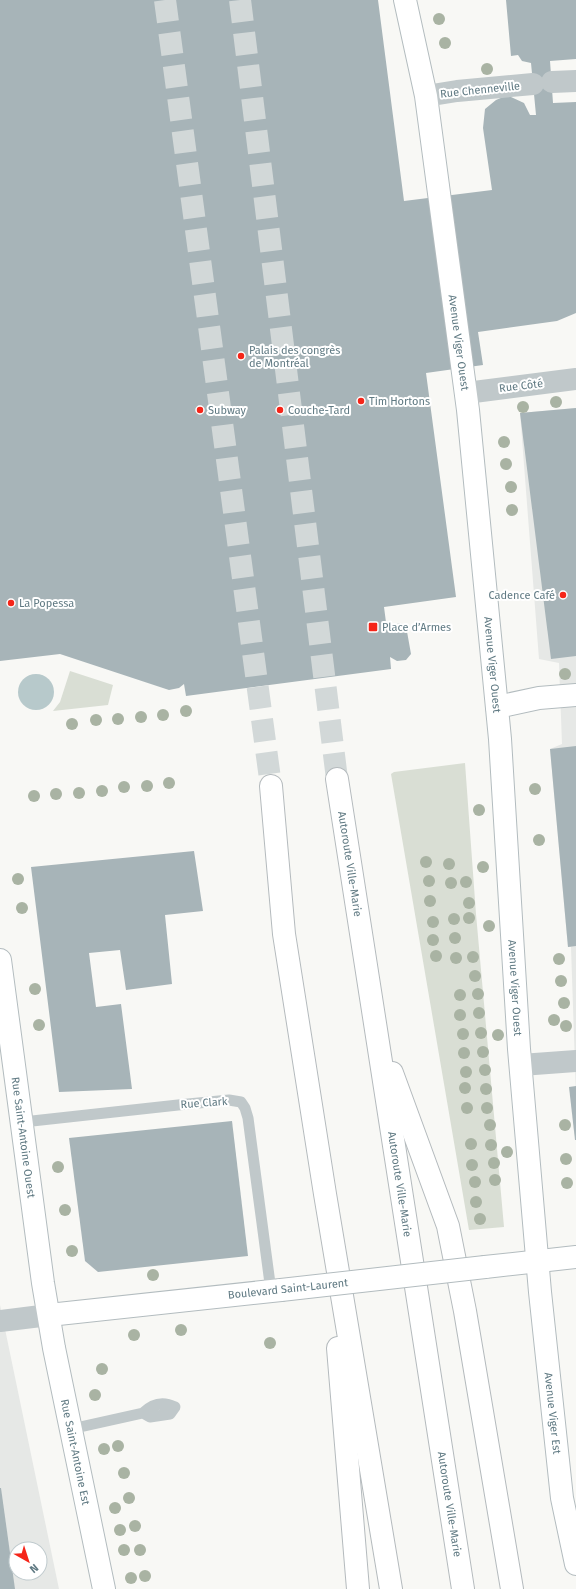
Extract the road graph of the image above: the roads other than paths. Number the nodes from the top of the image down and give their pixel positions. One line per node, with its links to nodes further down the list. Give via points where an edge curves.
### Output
1 (405, 0): 3 (main road, Avenue Viger Ouest)
2 (576, 81): 3 (street, Rue Chenneville)
3 (426, 96): 5 (main road, Avenue Viger Ouest)
4 (576, 380): 5 (street, Rue Côté)
5 (466, 393): 7 (main road, Avenue Viger Ouest)
6 (576, 695): 7 (main road, via 539,698)
7 (497, 707): 13 (main road, Avenue Viger Ouest)
8 (337, 779): 11 (main road, Autoroute Ville-Marie)
9 (271, 786): 15 (main road, via 284,934)
10 (0, 960): 14 (main road, Rue Saint-Antoine Ouest)
11 (376, 1026): 28 (main road, Autoroute Ville-Marie); 29 (main road, via 448,1226)
12 (576, 1061): 13 (street)
13 (521, 1065): 17 (main road, Avenue Viger Ouest)
14 (23, 1122): 18 (lane, Rue Clark, via 178,1104 229,1100 241,1102 248,1118); 19 (main road, Rue Saint-Antoine Ouest)
15 (325, 1194): 26 (main road); 27 (main road)
16 (576, 1257): 17 (main road, Boulevard Saint-Laurent)
17 (538, 1262): 18 (main road, Boulevard Saint-Laurent, bridge); 23 (main road, Avenue Viger Est)
18 (276, 1290): 19 (main road, Boulevard Saint-Laurent)
19 (49, 1315): 20 (street, Boulevard Saint-Laurent); 22 (main road, Rue Saint-Antoine Est)
20 (0, 1321)
21 (143, 1413): 22 (lane)
22 (71, 1429): 25 (main road, Rue Saint-Antoine Est)
23 (569, 1497): 24 (main road, Avenue Viger Est)
24 (576, 1564)
25 (104, 1589)
26 (358, 1589)
27 (391, 1589)
28 (463, 1589)
29 (512, 1589)

